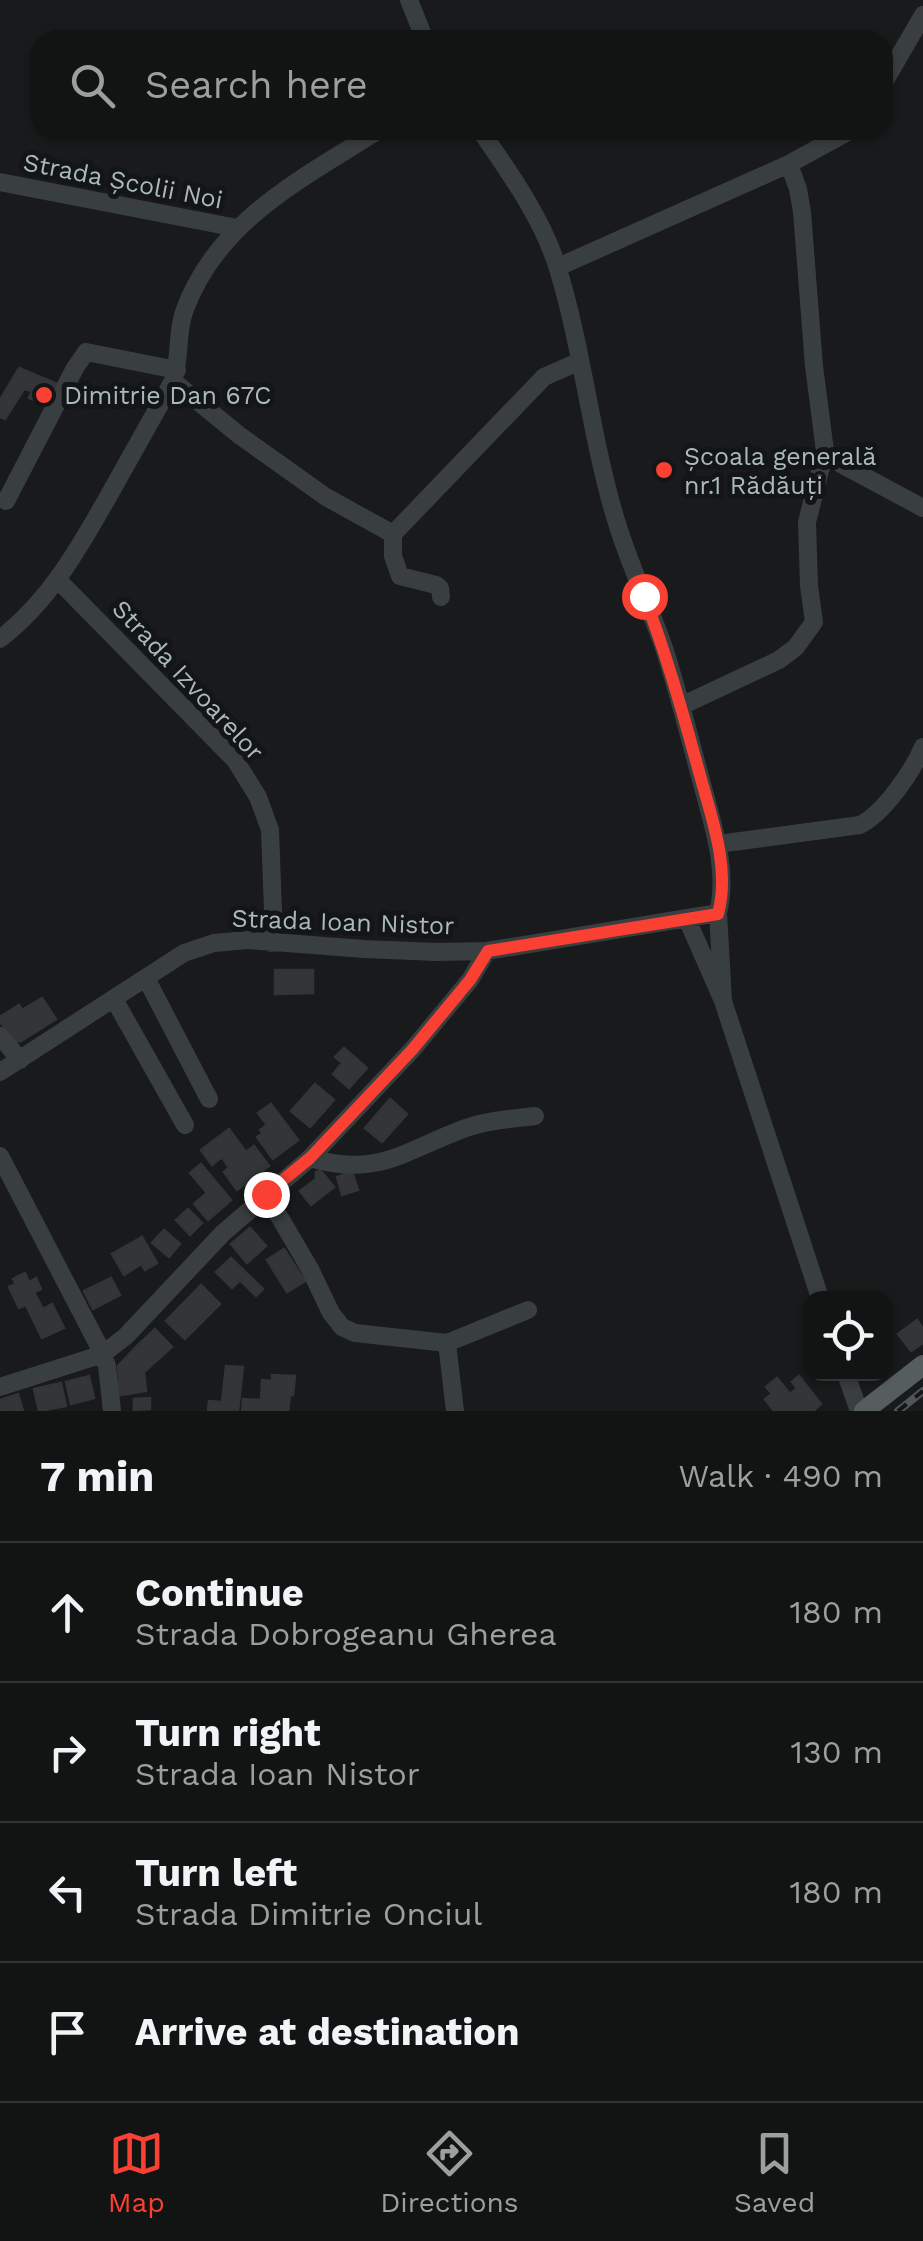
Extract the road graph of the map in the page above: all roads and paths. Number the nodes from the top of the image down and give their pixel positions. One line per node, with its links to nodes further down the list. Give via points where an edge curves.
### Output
1 (409, 0): 3 (street)
2 (923, 15): 4 (street)
3 (421, 30)
4 (893, 67)
5 (363, 140): 10 (street, via 270,199)
6 (486, 140): 11 (street)
7 (833, 140): 8 (street)
8 (790, 164): 11 (street); 14 (street, via 802,212)
9 (0, 182): 10 (street, Strada Școlii Noi)
10 (238, 228): 13 (street, via 189,299)
11 (558, 267): 12 (street)
12 (580, 361): 17 (street, via 544,377); 21 (street, via 616,521)
13 (175, 375): 15 (street, via 86,352); 17 (street, via 239,435 326,497); 18 (street)
14 (825, 451): 16 (street); 21 (street, via 808,522 814,622 779,660)
15 (6, 501)
16 (923, 508)
17 (393, 534): 19 (street, via 400,576 436,585)
18 (58, 580): 20 (street); 26 (street, Strada Izvoarelor, via 234,760 258,798 270,830)
19 (442, 597)
20 (0, 639)
21 (682, 706): 23 (street)
22 (921, 755): 23 (street, via 881,809 860,824)
23 (718, 844): 24 (street)
24 (718, 914): 25 (street, Strada Ioan Nistor); 30 (street)
25 (687, 919): 27 (street, Strada Ioan Nistor); 30 (street)
26 (271, 943): 27 (street, Strada Ioan Nistor); 28 (street, Strada Ioan Nistor, via 214,943)
27 (488, 951): 38 (street, via 447,1009)
28 (146, 978): 29 (street, Strada Ioan Nistor); 34 (street)
29 (114, 1000): 32 (street, Strada Ioan Nistor); 36 (street)
30 (722, 1000): 40 (street)
31 (0, 1036): 32 (street)
32 (20, 1060): 33 (street, Strada Ioan Nistor)
33 (0, 1072)
34 (209, 1099)
35 (535, 1116): 38 (street, via 469,1127 389,1161 352,1166)
36 (185, 1124)
37 (0, 1156): 43 (street)
38 (310, 1158): 39 (street)
39 (266, 1194): 42 (street, via 342,1327); 43 (street)
40 (818, 1291)
41 (528, 1310): 42 (street)
42 (447, 1344): 48 (street)
43 (102, 1354): 46 (street); 47 (street)
44 (923, 1365): 49 (main road)
45 (849, 1381): 49 (street)
46 (0, 1387)
47 (112, 1411)
48 (455, 1411)
49 (862, 1411)

